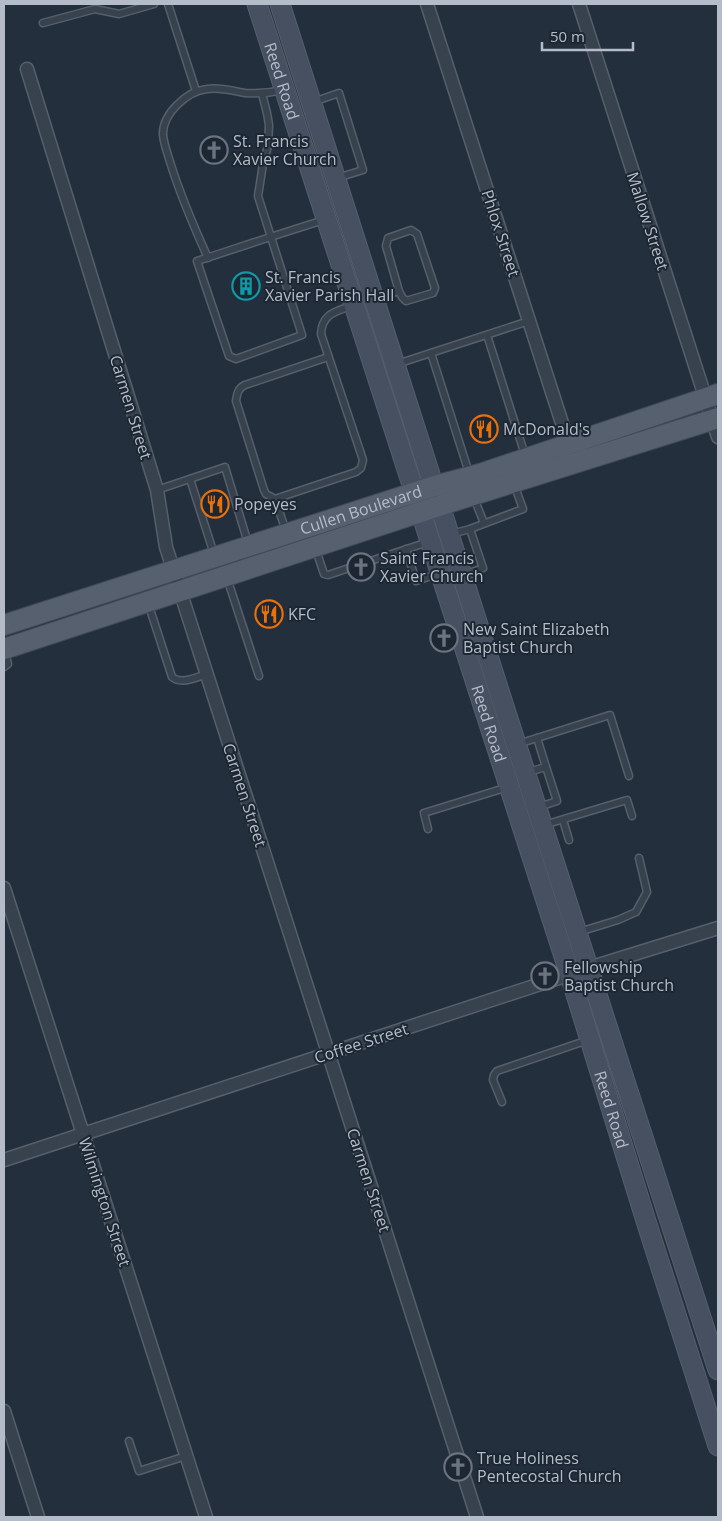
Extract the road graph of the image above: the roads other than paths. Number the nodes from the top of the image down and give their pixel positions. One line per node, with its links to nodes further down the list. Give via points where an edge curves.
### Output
1 (105, 4): 8 (lane)
2 (154, 4): 8 (lane, via 119,14)
3 (168, 4): 12 (lane)
4 (258, 4): 11 (street, Reed Road)
5 (280, 4): 14 (street, Reed Road)
6 (427, 4): 24 (street, Phlox Street)
7 (579, 4): 29 (street, Mallow Street)
8 (108, 11): 9 (lane, via 95,9)
9 (43, 23)
10 (27, 69): 36 (street, Carmen Street)
11 (285, 90): 13 (lane); 16 (street, Reed Road)
12 (196, 91): 13 (lane, via 208,88); 20 (lane, via 173,110 163,134 174,173)
13 (262, 94): 19 (lane, via 269,126 258,196)
14 (312, 102): 15 (street, Reed Road); 17 (lane, via 339,93 363,170)
15 (321, 131): 16 (street); 17 (street, Reed Road)
16 (301, 139): 18 (street, Reed Road)
17 (336, 178): 22 (street, Reed Road)
18 (326, 219): 19 (lane); 23 (street, Reed Road)
19 (272, 237): 20 (lane); 20 (lane, via 302,335 236,359 229,356 198,261)
20 (208, 258)
21 (399, 291): 21 (lane, via 386,246 388,238 411,230 417,234 435,288 432,294 406,302); 22 (lane)
22 (374, 299): 23 (street); 28 (street, Reed Road)
23 (354, 305): 27 (lane, via 324,320 322,334); 37 (street, Reed Road)
24 (529, 321): 25 (lane); 31 (street, Phlox Street)
25 (487, 335): 26 (lane); 32 (lane)
26 (431, 353): 28 (lane); 35 (lane)
27 (328, 357): 39 (lane, via 362,460 360,468); 39 (lane, via 245,385 237,393 236,401 264,490)
28 (395, 365): 38 (street, Reed Road)
29 (712, 396): 30 (street, Mallow Street); 31 (main road, Cullen Boulevard)
30 (716, 425): 31 (main road, Cullen Boulevard)
31 (572, 454): 32 (main road, Cullen Boulevard); 34 (main road, Cullen Boulevard)
32 (526, 458): 35 (main road, Cullen Boulevard)
33 (190, 479): 36 (lane); 46 (lane, via 226,467); 49 (lane)
34 (514, 482): 35 (main road, Cullen Boulevard); 41 (lane, via 523,509)
35 (472, 486): 38 (main road, Cullen Boulevard); 41 (lane)
36 (157, 490): 50 (street, Carmen Street, via 166,547)
37 (414, 493): 38 (main road, Cullen Boulevard); 40 (street, Reed Road); 43 (main road, Cullen Boulevard)
38 (437, 496): 40 (main road, Cullen Boulevard); 44 (street, Reed Road)
39 (275, 499): 43 (lane)
40 (420, 512): 45 (street, Reed Road); 47 (main road, Cullen Boulevard)
41 (484, 524): 42 (lane)
42 (470, 529): 44 (lane); 53 (lane, via 483,568)
43 (287, 534): 46 (main road, Cullen Boulevard)
44 (450, 534): 53 (street, Reed Road)
45 (429, 542): 48 (lane); 51 (street, Reed Road)
46 (249, 546): 49 (main road, Cullen Boulevard)
47 (315, 547): 48 (lane, via 324,574 328,575); 52 (main road, Cullen Boulevard)
48 (406, 549): 51 (lane, via 416,581)
49 (215, 557): 50 (main road, Cullen Boulevard)
50 (174, 571): 54 (street, Carmen Street); 56 (main road, Cullen Boulevard)
51 (440, 573): 62 (street, Reed Road)
52 (226, 576): 54 (main road, Cullen Boulevard); 60 (lane)
53 (463, 576): 61 (street, Reed Road)
54 (180, 592): 55 (main road, Cullen Boulevard); 59 (street, Carmen Street)
55 (148, 602): 57 (main road, Cullen Boulevard); 59 (lane, via 172,677 184,681)
56 (4, 625)
57 (4, 648): 58 (lane, via 8,664)
58 (4, 667)
59 (207, 674): 82 (street, Carmen Street)
60 (259, 676)
61 (500, 694): 62 (street); 64 (street, Reed Road)
62 (480, 700): 68 (street, Reed Road)
63 (537, 738): 64 (lane); 65 (lane); 67 (lane, via 610,715)
64 (517, 744): 66 (street, Reed Road)
65 (546, 767): 66 (lane); 69 (lane, via 557,801)
66 (526, 773): 69 (street, Reed Road)
67 (629, 776)
68 (509, 787): 73 (lane, via 424,813); 80 (street, Reed Road)
69 (537, 807): 72 (street, Reed Road)
70 (632, 816): 71 (lane, via 627,800)
71 (563, 820): 72 (lane); 74 (lane)
72 (543, 826): 78 (street, Reed Road)
73 (428, 829)
74 (569, 840)
75 (639, 858): 78 (lane, via 647,892 636,912)
76 (4, 888): 84 (street, Wilmington Street)
77 (718, 928): 79 (street, Coffee Street)
78 (578, 933): 79 (street, Reed Road)
79 (590, 968): 80 (street, Coffee Street); 86 (street, Reed Road)
80 (570, 975): 81 (street, Reed Road); 82 (street, Coffee Street)
81 (590, 1040): 83 (lane, via 497,1071 493,1080); 87 (street, Reed Road)
82 (329, 1053): 84 (street, Coffee Street); 95 (street, Carmen Street)
83 (502, 1102)
84 (84, 1134): 85 (street, Coffee Street); 92 (street, Wilmington Street)
85 (4, 1160)
86 (668, 1214): 87 (street); 88 (street, Reed Road)
87 (646, 1221): 90 (street, Reed Road)
88 (718, 1370)
89 (4, 1411): 93 (street)
90 (716, 1434)
91 (129, 1441): 92 (lane, via 138,1471)
92 (186, 1456): 94 (street, Wilmington Street)
93 (38, 1517)
94 (206, 1517)
95 (477, 1517)

